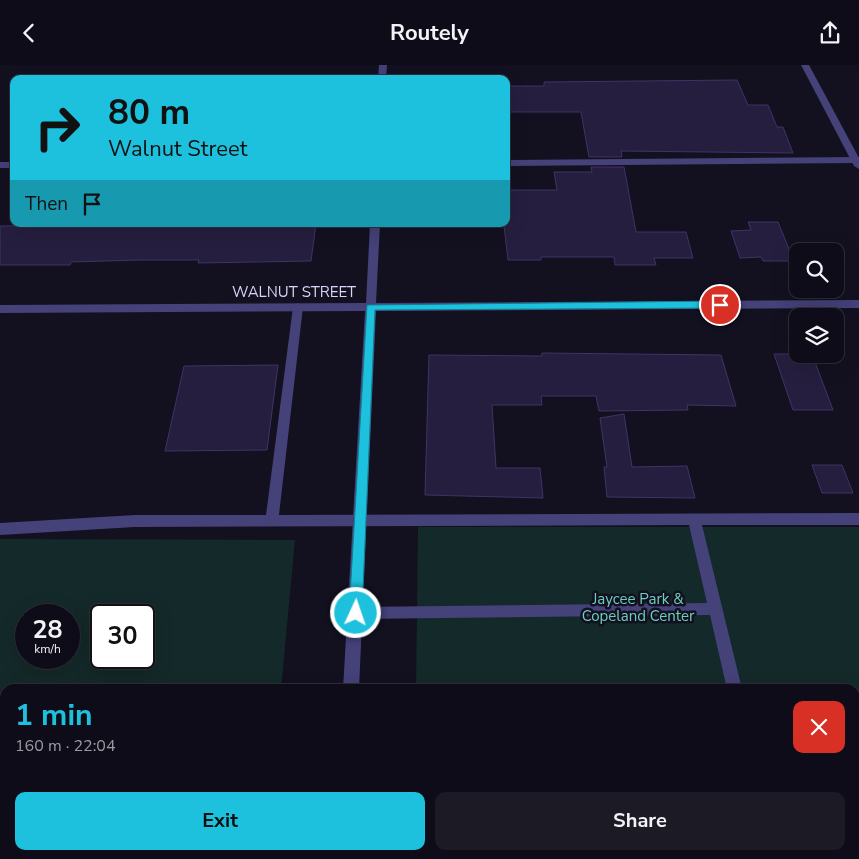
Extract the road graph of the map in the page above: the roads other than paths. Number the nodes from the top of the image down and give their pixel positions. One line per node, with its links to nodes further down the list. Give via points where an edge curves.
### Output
1 (804, 65): 3 (street)
2 (510, 163): 3 (street)
3 (858, 163)
4 (375, 227): 7 (street)
5 (859, 304): 7 (street, WALNUT STREET)
6 (298, 307): 7 (street, WALNUT STREET); 8 (street, WALNUT STREET); 10 (street)
7 (371, 307): 11 (street)
8 (0, 309)
9 (859, 519): 12 (street)
10 (272, 520): 11 (street); 13 (street, via 135,521)
11 (360, 520): 12 (street); 15 (street)
12 (694, 520): 14 (street)
13 (0, 529)
14 (716, 609): 15 (street); 17 (street)
15 (356, 613): 16 (street)
16 (351, 684)
17 (734, 684)

